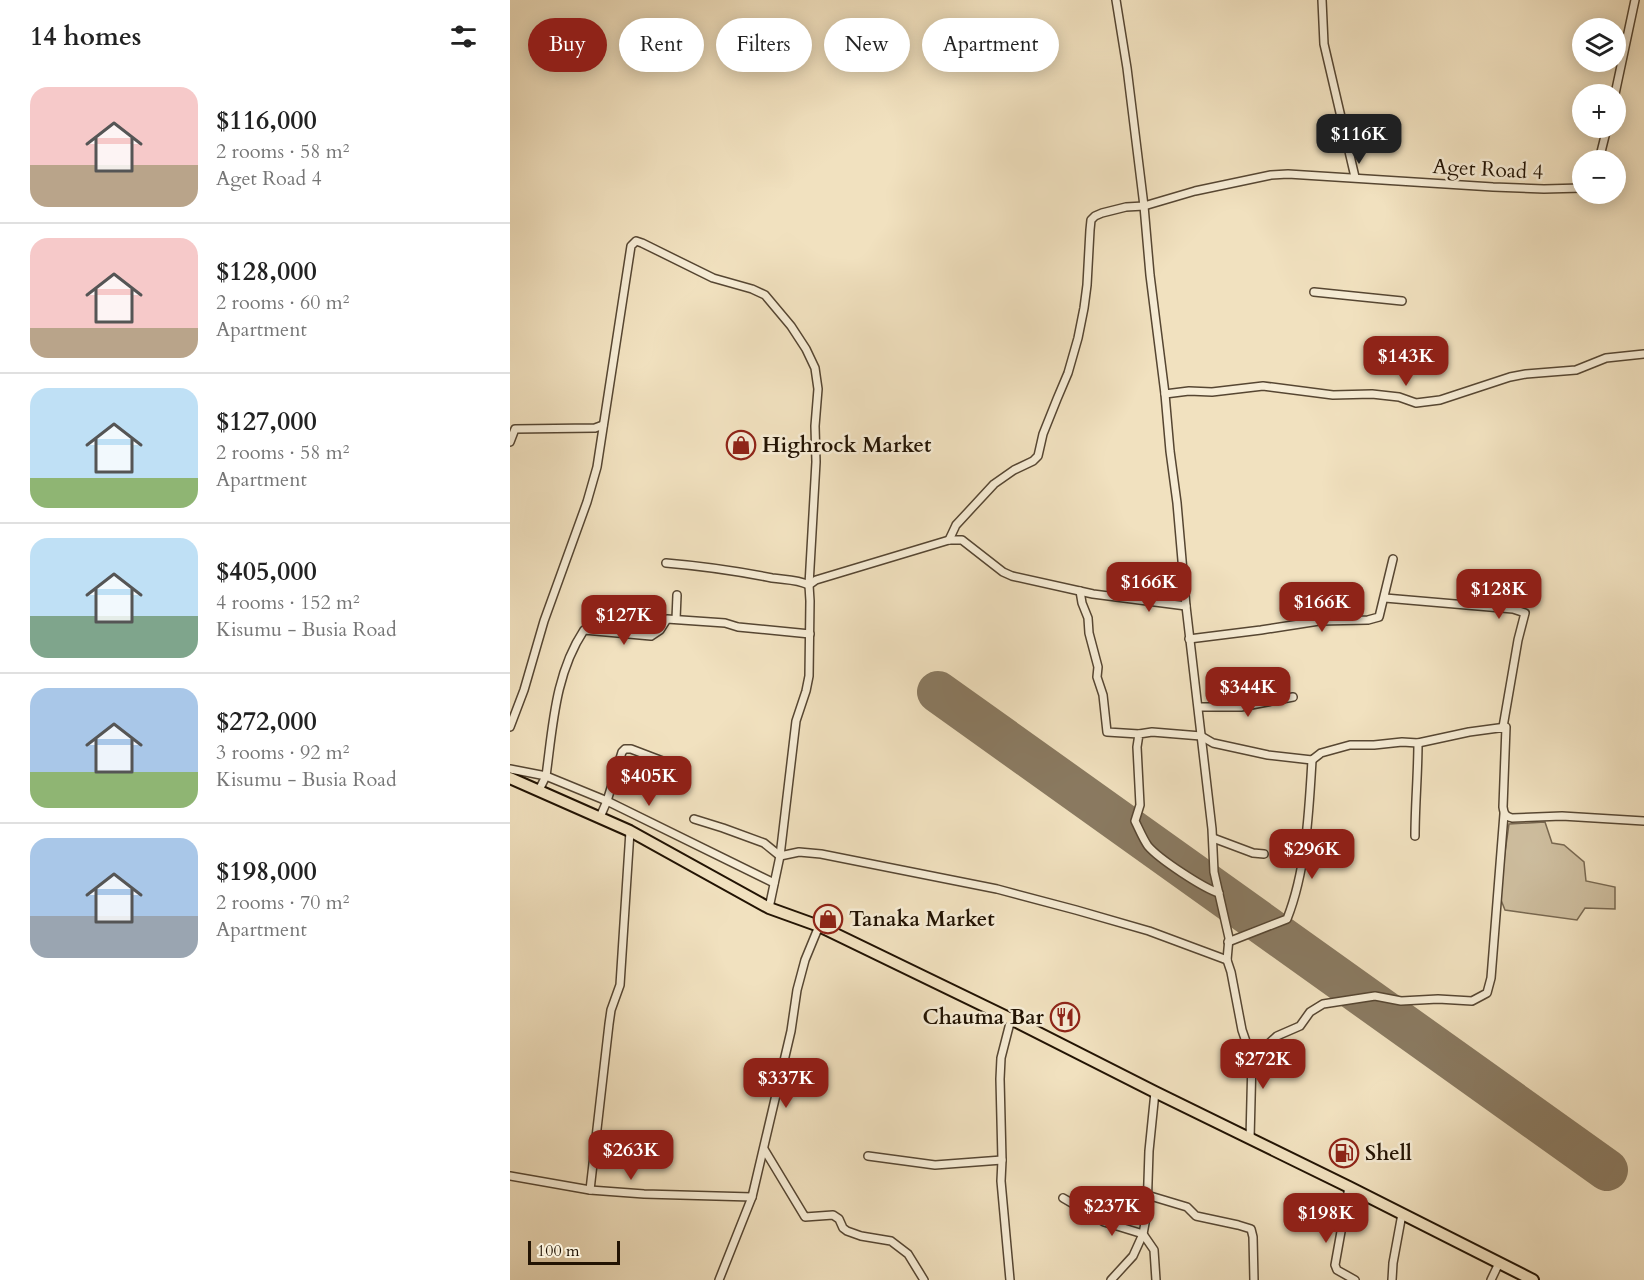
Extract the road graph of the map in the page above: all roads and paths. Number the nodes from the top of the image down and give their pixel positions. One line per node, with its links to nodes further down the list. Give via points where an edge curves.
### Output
1 (1116, 0): 7 (street)
2 (1322, 0): 5 (street, via 1324,44)
3 (1635, 0): 4 (street)
4 (1617, 84)
5 (1355, 177): 6 (street, Aget Road 4); 7 (street, Aget Road 4, via 1271,175)
6 (1572, 188)
7 (1144, 206): 11 (street); 14 (street, Aget Road 4, via 1102,213 1091,220 1087,285 1078,338 1038,456 994,484 960,520)
8 (1314, 292): 9 (street)
9 (1402, 301)
10 (1644, 354): 11 (street, via 1606,358 1575,370 1510,377 1440,400 1416,403 1399,397 1333,395 1263,386)
11 (1165, 394): 21 (street)
12 (603, 425): 13 (street, via 515,429); 17 (street, via 633,242 713,278 765,295 795,332 817,375); 27 (street, via 592,486)
13 (510, 442)
14 (949, 540): 17 (street); 18 (street, via 962,540 1012,576)
15 (1393, 559): 20 (street)
16 (666, 563): 17 (street, via 798,580)
17 (809, 585): 23 (street)
18 (1080, 591): 21 (street); 29 (street, via 1098,667 1107,732)
19 (677, 595): 22 (street)
20 (1385, 598): 24 (street, via 1379,617 1368,620 1318,621); 28 (street, via 1525,613)
21 (1186, 606): 24 (street)
22 (676, 619): 23 (street); 35 (street, via 666,619 651,636 584,630 559,684)
23 (810, 634): 47 (street, via 809,676 796,721)
24 (1189, 639): 26 (street)
25 (1293, 697): 26 (street, via 1241,707)
26 (1199, 707): 30 (street)
27 (510, 727)
28 (1503, 727): 31 (street); 39 (street, via 1507,732)
29 (1139, 734): 30 (street); 49 (street, via 1140,805 1135,821 1148,847)
30 (1201, 736): 32 (street, via 1213,743); 45 (street)
31 (1418, 743): 32 (street, via 1350,745 1321,753); 44 (street)
32 (1312, 760): 52 (street, via 1302,865 1287,918)
33 (673, 765): 38 (street, via 625,749)
34 (510, 769): 35 (street)
35 (546, 776): 37 (street); 38 (street)
36 (510, 778): 37 (highway)
37 (540, 790): 40 (highway)
38 (607, 801): 40 (street); 48 (street)
39 (1504, 813): 42 (street, via 1512,818); 55 (street, via 1487,993 1472,1001 1401,1001 1375,996 1323,1004 1310,1012 1300,1026 1277,1036)
40 (600, 817): 43 (highway)
41 (694, 819): 47 (street, via 764,843)
42 (1644, 820)
43 (630, 831): 50 (highway); 63 (street, via 620,985 611,1010)
44 (1415, 836)
45 (1213, 838): 46 (street); 49 (street)
46 (1264, 854)
47 (780, 856): 48 (street); 53 (street, via 799,852 821,854 997,889 1149,931)
48 (774, 884): 50 (street)
49 (1219, 893): 52 (street)
50 (769, 908): 51 (highway)
51 (819, 926): 54 (highway); 58 (street, via 796,990 791,1031)
52 (1228, 942): 53 (street)
53 (1227, 960): 55 (street)
54 (1011, 1019): 56 (highway); 60 (street, via 1001,1058)
55 (1252, 1059): 57 (street)
56 (1155, 1092): 57 (highway); 64 (street)
57 (1250, 1139): 62 (highway)
58 (764, 1149): 65 (street); 71 (street, via 805,1217 833,1215 847,1231 891,1241 908,1254)
59 (868, 1156): 60 (street, via 935,1165)
60 (1002, 1160): 72 (street)
61 (510, 1176): 63 (street)
62 (1349, 1187): 67 (highway); 76 (street, via 1335,1265)
63 (590, 1190): 65 (street)
64 (1148, 1195): 68 (street); 75 (street, via 1187,1207 1196,1216 1251,1229)
65 (752, 1197): 70 (street)
66 (1063, 1198): 68 (street, via 1104,1222)
67 (1402, 1214): 69 (highway); 77 (street)
68 (1143, 1234): 73 (street, via 1133,1256); 74 (street, via 1154,1250)
69 (1500, 1263): 78 (street); 79 (highway)
70 (719, 1280)
71 (924, 1280)
72 (1010, 1280)
73 (1111, 1280)
74 (1156, 1280)
75 (1254, 1280)
76 (1355, 1280)
77 (1392, 1280)
78 (1491, 1280)
79 (1533, 1280)

